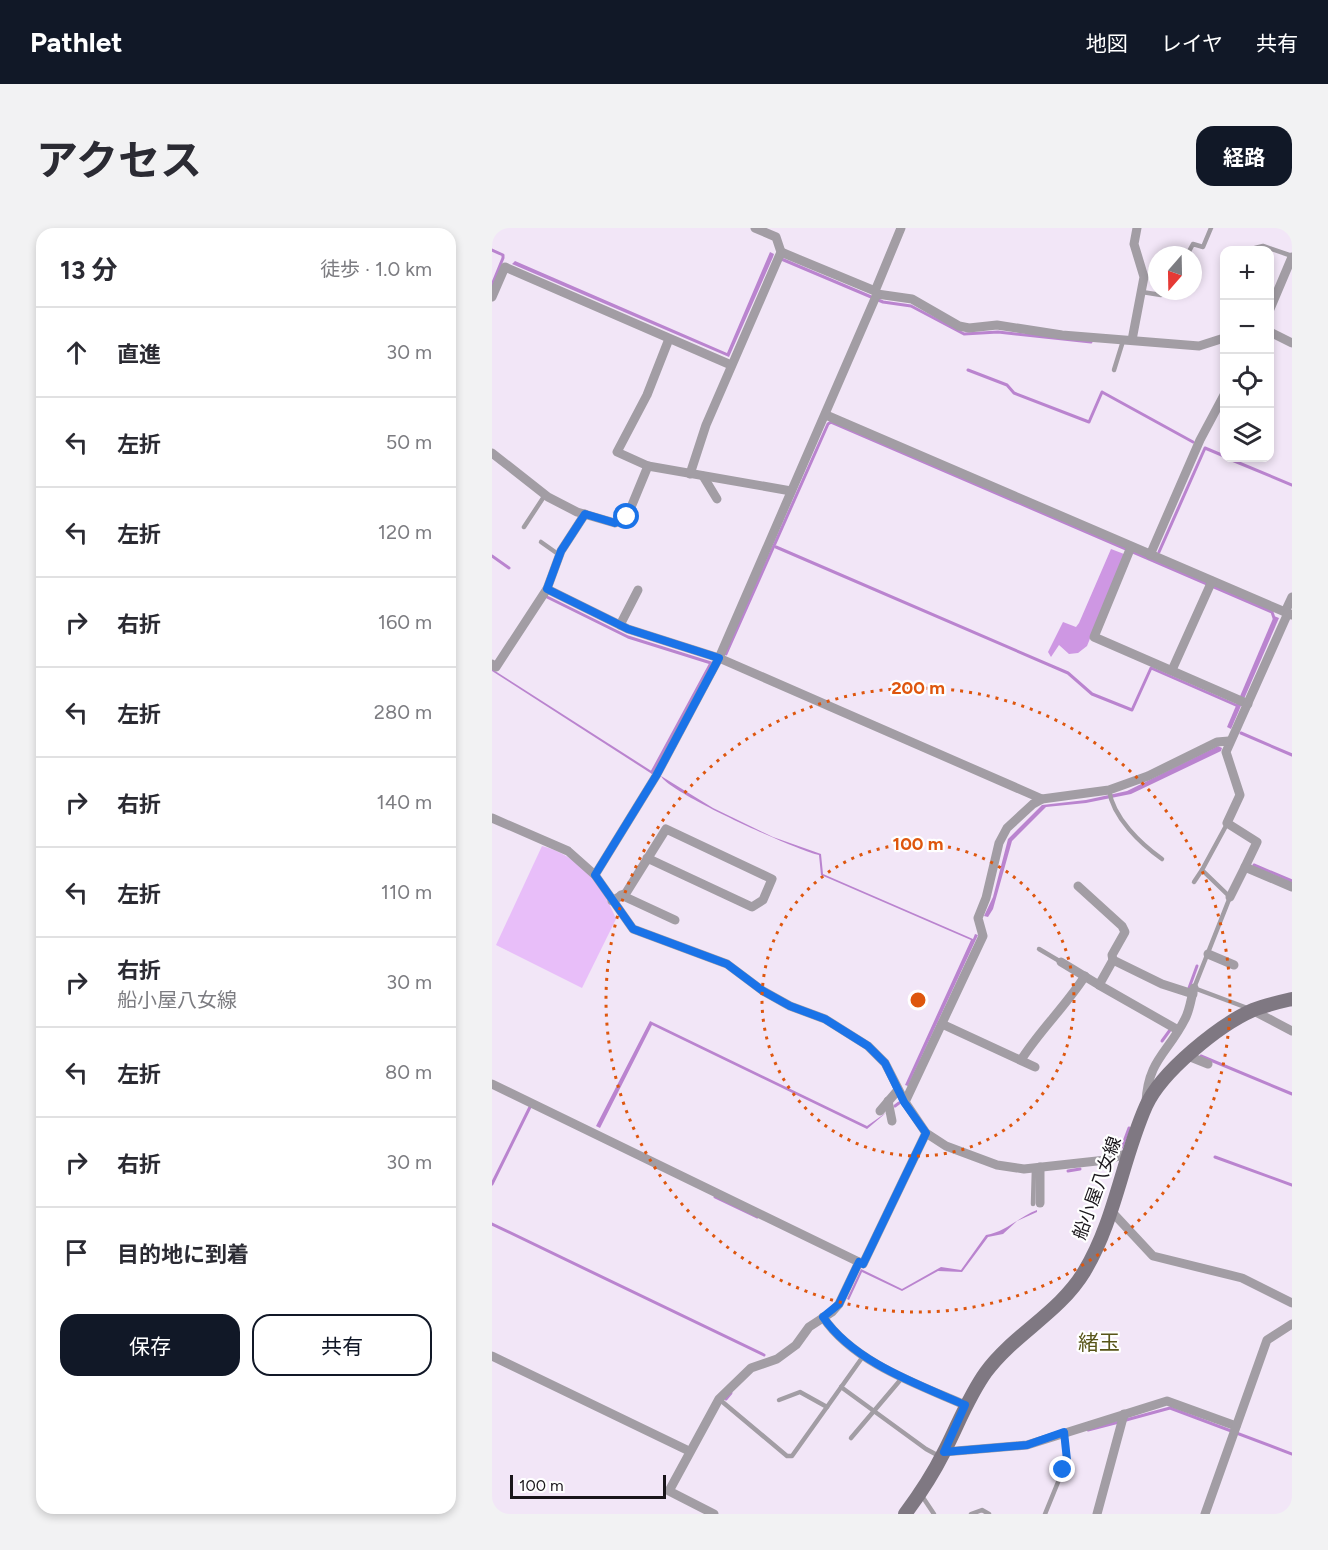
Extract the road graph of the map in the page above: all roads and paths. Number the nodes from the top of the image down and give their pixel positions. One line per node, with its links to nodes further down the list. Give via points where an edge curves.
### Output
1 (755, 228): 7 (street, via 776,237)
2 (901, 228): 10 (street)
3 (1137, 228): 9 (street, via 1134,244 1144,277)
4 (1211, 228): 5 (lane)
5 (1202, 247)
6 (1274, 250): 8 (lane)
7 (781, 252): 10 (street); 19 (street)
8 (1292, 256): 13 (street)
9 (1141, 292): 11 (lane); 17 (street)
10 (876, 293): 17 (street, via 912,299 969,328 997,325); 22 (street)
11 (1148, 293)
12 (492, 297): 15 (street, via 505,267)
13 (1273, 300)
14 (1274, 334): 18 (street)
15 (669, 339): 19 (street); 24 (street, via 617,452)
16 (1220, 339): 17 (street, via 1198,346)
17 (1128, 340): 20 (lane)
18 (1292, 342)
19 (731, 365): 25 (street)
20 (1114, 370)
21 (1220, 402): 34 (street)
22 (826, 415): 27 (street); 33 (street)
23 (492, 453): 28 (street)
24 (648, 466): 25 (street); 30 (street, via 627,517 615,523)
25 (690, 474): 26 (street)
26 (703, 476): 27 (street); 29 (street)
27 (791, 491): 42 (street)
28 (545, 495): 30 (street); 31 (lane)
29 (717, 499)
30 (585, 514): 35 (street)
31 (524, 526)
32 (542, 542): 35 (lane)
33 (1131, 547): 34 (street); 44 (street, via 1094,636)
34 (1150, 555): 36 (street)
35 (559, 556): 37 (street)
36 (1212, 581): 40 (street); 44 (street)
37 (547, 589): 41 (street); 43 (street, via 496,667)
38 (638, 590): 41 (street)
39 (1292, 597): 40 (street)
40 (1288, 614): 45 (street)
41 (620, 625): 42 (street)
42 (719, 658): 48 (street); 55 (street, via 656,776)
43 (492, 664)
44 (1172, 670): 45 (street)
45 (1248, 704): 46 (street)
46 (1229, 741): 47 (street, via 1217,742 1157,772); 50 (street, via 1226,752 1240,795)
47 (1109, 790): 48 (street); 52 (lane, via 1123,823)
48 (1042, 799): 73 (street, via 1007,828 999,843 978,918 983,936)
49 (492, 818): 55 (street, via 568,851)
50 (1227, 823): 53 (street, via 1257,842); 54 (lane)
51 (647, 858): 51 (street, via 666,829 772,879 763,900 752,907); 59 (street)
52 (1162, 859)
53 (1245, 867): 58 (street); 60 (street)
54 (1202, 870): 56 (lane); 60 (lane)
55 (595, 875): 61 (street)
56 (1194, 882)
57 (1078, 886): 65 (street, via 1125,932)
58 (1292, 887)
59 (621, 895): 61 (street); 62 (street)
60 (1230, 897): 64 (lane)
61 (612, 901): 81 (street, via 633,929 727,964 763,991 825,1019 868,1046 885,1063)
62 (675, 920)
63 (1039, 950): 66 (lane)
64 (1208, 954): 67 (street); 70 (lane)
65 (1113, 960): 69 (street); 70 (street, via 1162,984)
66 (1061, 962): 68 (street)
67 (1234, 965)
68 (1085, 976): 69 (street); 77 (street)
69 (1099, 985): 74 (street)
70 (1194, 991): 72 (lane); 74 (street)
71 (1292, 999): 72 (main road, 船小屋八女線)
72 (1252, 1010): 75 (street); 76 (main road, 船小屋八女線)
73 (942, 1024): 77 (street); 83 (street)
74 (1178, 1030): 84 (street, via 1157,1058 1147,1084)
75 (1292, 1031)
76 (1188, 1056): 78 (street); 84 (main road, 船小屋八女線)
77 (1021, 1060): 79 (street)
78 (1208, 1064)
79 (1035, 1066)
80 (492, 1083): 92 (street)
81 (898, 1090): 82 (street); 83 (street)
82 (888, 1101): 85 (street); 86 (street)
83 (904, 1102): 87 (street)
84 (1146, 1105): 88 (main road, 船小屋八女線)
85 (880, 1111)
86 (892, 1121)
87 (926, 1133): 89 (street, via 946,1146 997,1164); 92 (street, via 863,1264)
88 (1129, 1153): 89 (street, via 1106,1160); 91 (main road, 船小屋八女線)
89 (1037, 1168): 90 (street)
90 (1037, 1204)
91 (1112, 1212): 93 (street, via 1153,1256 1242,1278); 102 (main road, 船小屋八女線, via 1085,1271 1064,1300 987,1371)
92 (859, 1262): 94 (street, via 839,1304)
93 (1292, 1303)
94 (823, 1317): 96 (street, via 832,1330); 100 (street, via 809,1327 796,1345 777,1359 751,1368)
95 (1292, 1324): 106 (street, via 1267,1340)
96 (864, 1354): 98 (street); 99 (lane)
97 (492, 1356): 109 (street)
98 (903, 1377): 102 (street); 104 (lane)
99 (841, 1387): 103 (lane); 104 (lane)
100 (719, 1399): 103 (lane, via 787,1456 792,1456); 109 (street)
101 (779, 1400): 103 (lane, via 800,1392)
102 (965, 1405): 110 (main road, 船小屋八女線)
103 (827, 1407)
104 (875, 1412): 108 (lane); 110 (lane, via 926,1449)
105 (1124, 1414): 106 (street, via 1167,1401); 107 (street); 118 (street)
106 (1236, 1426): 119 (street)
107 (1064, 1432): 110 (street, via 1027,1445); 117 (lane, via 1067,1460)
108 (851, 1438)
109 (689, 1451): 112 (street, via 669,1491)
110 (943, 1454): 111 (main road, 船小屋八女線)
111 (920, 1493): 113 (main road, 船小屋八女線); 114 (lane)
112 (714, 1514)
113 (906, 1514)
114 (934, 1514)
115 (971, 1514): 116 (lane, via 982,1510)
116 (989, 1514)
117 (1045, 1514)
118 (1097, 1514)
119 (1205, 1514)

